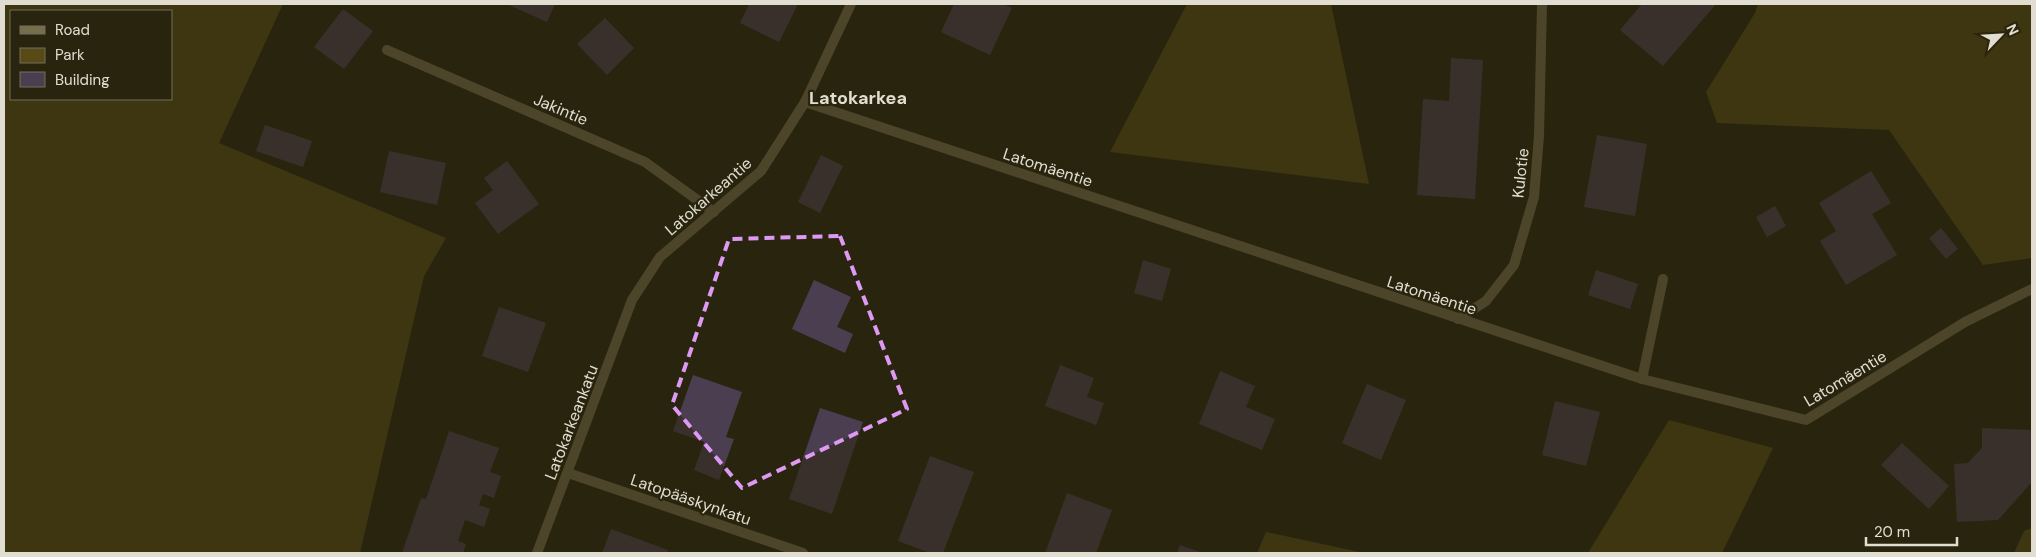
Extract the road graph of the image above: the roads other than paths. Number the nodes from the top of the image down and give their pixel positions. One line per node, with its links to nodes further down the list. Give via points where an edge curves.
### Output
1 (851, 4): 4 (street, Latokarkeantie)
2 (1542, 4): 9 (street, Kulotie, via 1534,196 1514,265 1486,301)
3 (387, 50): 5 (street, Jakintie, via 645,162)
4 (805, 102): 5 (street, Latokarkeantie, via 761,171); 9 (street, Latomäentie)
5 (714, 212): 8 (street, Latokarkeantie, via 660,257)
6 (1663, 279): 10 (street)
7 (2032, 289): 10 (street, Latomäentie, via 1965,322 1806,420)
8 (632, 300): 11 (street, Latokarkeankatu)
9 (1458, 319): 10 (street, Latomäentie)
10 (1642, 379)
11 (568, 473): 12 (street, Latokarkeankatu); 13 (street, Latopääskynkatu)
12 (537, 553)
13 (804, 553)

